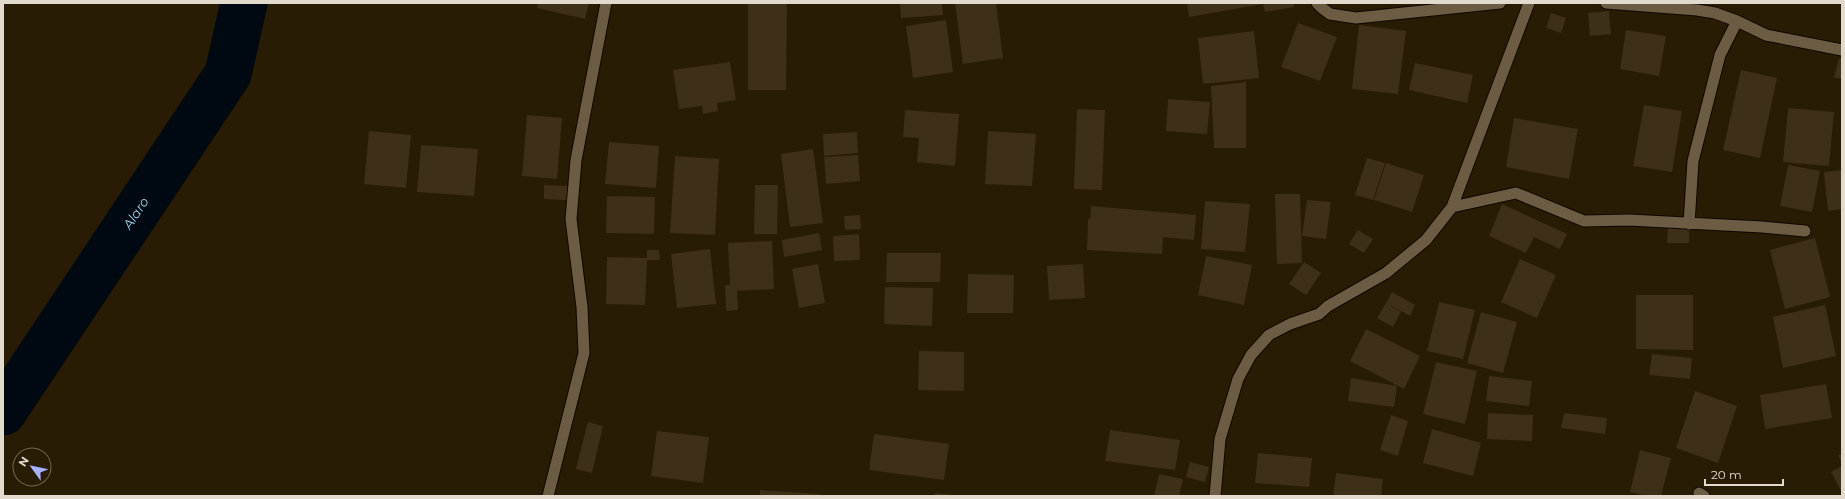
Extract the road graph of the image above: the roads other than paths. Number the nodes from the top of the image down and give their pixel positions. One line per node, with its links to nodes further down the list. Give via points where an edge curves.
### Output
1 (606, 3): 11 (street, via 576,160 571,219 582,307 584,353)
2 (1317, 3): 3 (street, via 1330,14 1356,18)
3 (1500, 3)
4 (1529, 3): 8 (street)
5 (1606, 3): 6 (street, via 1697,10)
6 (1737, 21): 7 (street, via 1766,36); 9 (street, via 1720,55 1693,161)
7 (1842, 50)
8 (1452, 207): 9 (street, via 1516,193 1584,221 1629,220); 12 (street, via 1426,240 1386,273 1328,306 1319,314 1290,324 1269,335 1252,355 1238,379 1220,439)
9 (1689, 224): 10 (street)
10 (1805, 231)
11 (548, 496)
12 (1215, 496)

